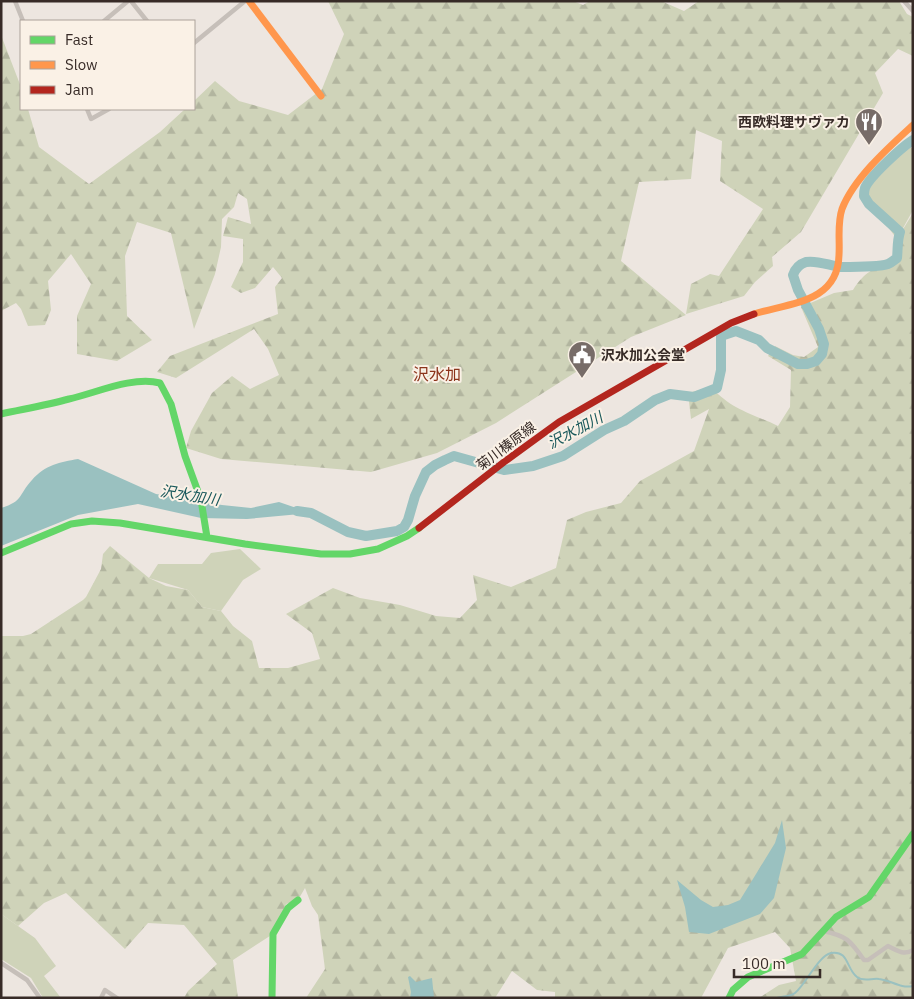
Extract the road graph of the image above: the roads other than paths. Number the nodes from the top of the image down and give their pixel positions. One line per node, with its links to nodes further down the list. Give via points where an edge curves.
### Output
1 (16, 1): 7 (street)
2 (130, 1): 8 (street); 9 (street)
3 (245, 1): 10 (street)
4 (249, 1): 11 (main road)
5 (904, 1): 6 (street)
6 (913, 11)
7 (23, 20)
8 (105, 20)
9 (145, 20)
10 (195, 42)
11 (321, 96)
12 (87, 110): 13 (street, via 91,119)
13 (107, 110)
14 (913, 125): 16 (main road, 菊川榛原線, via 881,157 846,200 839,224 838,270 834,281 822,293 743,318 558,422 407,536 378,549 350,554 321,554)
15 (1, 414): 16 (main road, via 112,386 156,381 162,385 171,404 201,500)
16 (207, 536): 17 (main road, 菊川榛原線, via 92,521 70,524)
17 (1, 553)
18 (913, 834): 20 (main road, via 869,898 838,915)
19 (298, 900): 26 (main road, via 288,908 273,934)
20 (823, 931): 21 (street, via 841,935 854,945 864,960 888,946 902,953); 27 (main road, via 797,958 743,980 735,986)
21 (913, 950)
22 (1, 963): 23 (street, via 27,980)
23 (40, 998)
24 (101, 998): 25 (street, via 105,990)
25 (117, 998)
26 (272, 998)
27 (730, 998)

